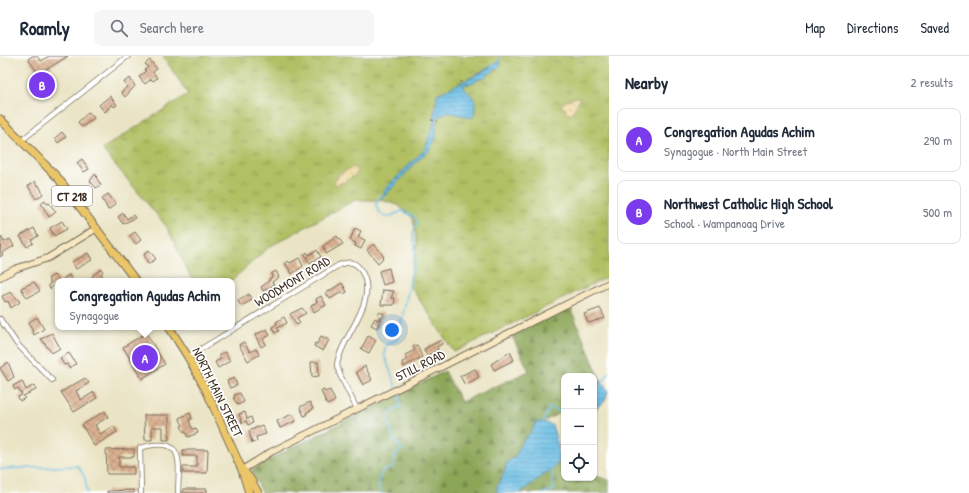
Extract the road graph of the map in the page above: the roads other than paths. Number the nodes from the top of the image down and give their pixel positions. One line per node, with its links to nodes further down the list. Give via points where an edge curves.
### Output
1 (128, 56): 3 (street)
2 (0, 120): 3 (main road, CT 218)
3 (22, 140): 4 (main road, CT 218, via 58,178)
4 (97, 228): 5 (street, via 48,258); 6 (main road, CT 218)
5 (0, 277)
6 (134, 278)
7 (609, 282): 14 (street, STILL ROAD)
8 (0, 319): 13 (street, via 17,344)
9 (235, 328): 14 (street, WOODMONT ROAD, via 339,265 353,263 363,272 366,291 364,305 338,365)
10 (171, 330): 12 (main road, NORTH MAIN STREET)
11 (232, 330): 12 (street, WOODMONT ROAD)
12 (188, 357): 15 (main road, NORTH MAIN STREET, via 206,390)
13 (52, 380)
14 (356, 409): 15 (street, STILL ROAD, via 271,452)
15 (242, 470): 18 (main road, NORTH MAIN STREET); 19 (main road, NORTH MAIN STREET)
16 (141, 493): 17 (street, via 140,448 166,444 173,447 177,453)
17 (178, 493)
18 (249, 493)
19 (258, 493)

